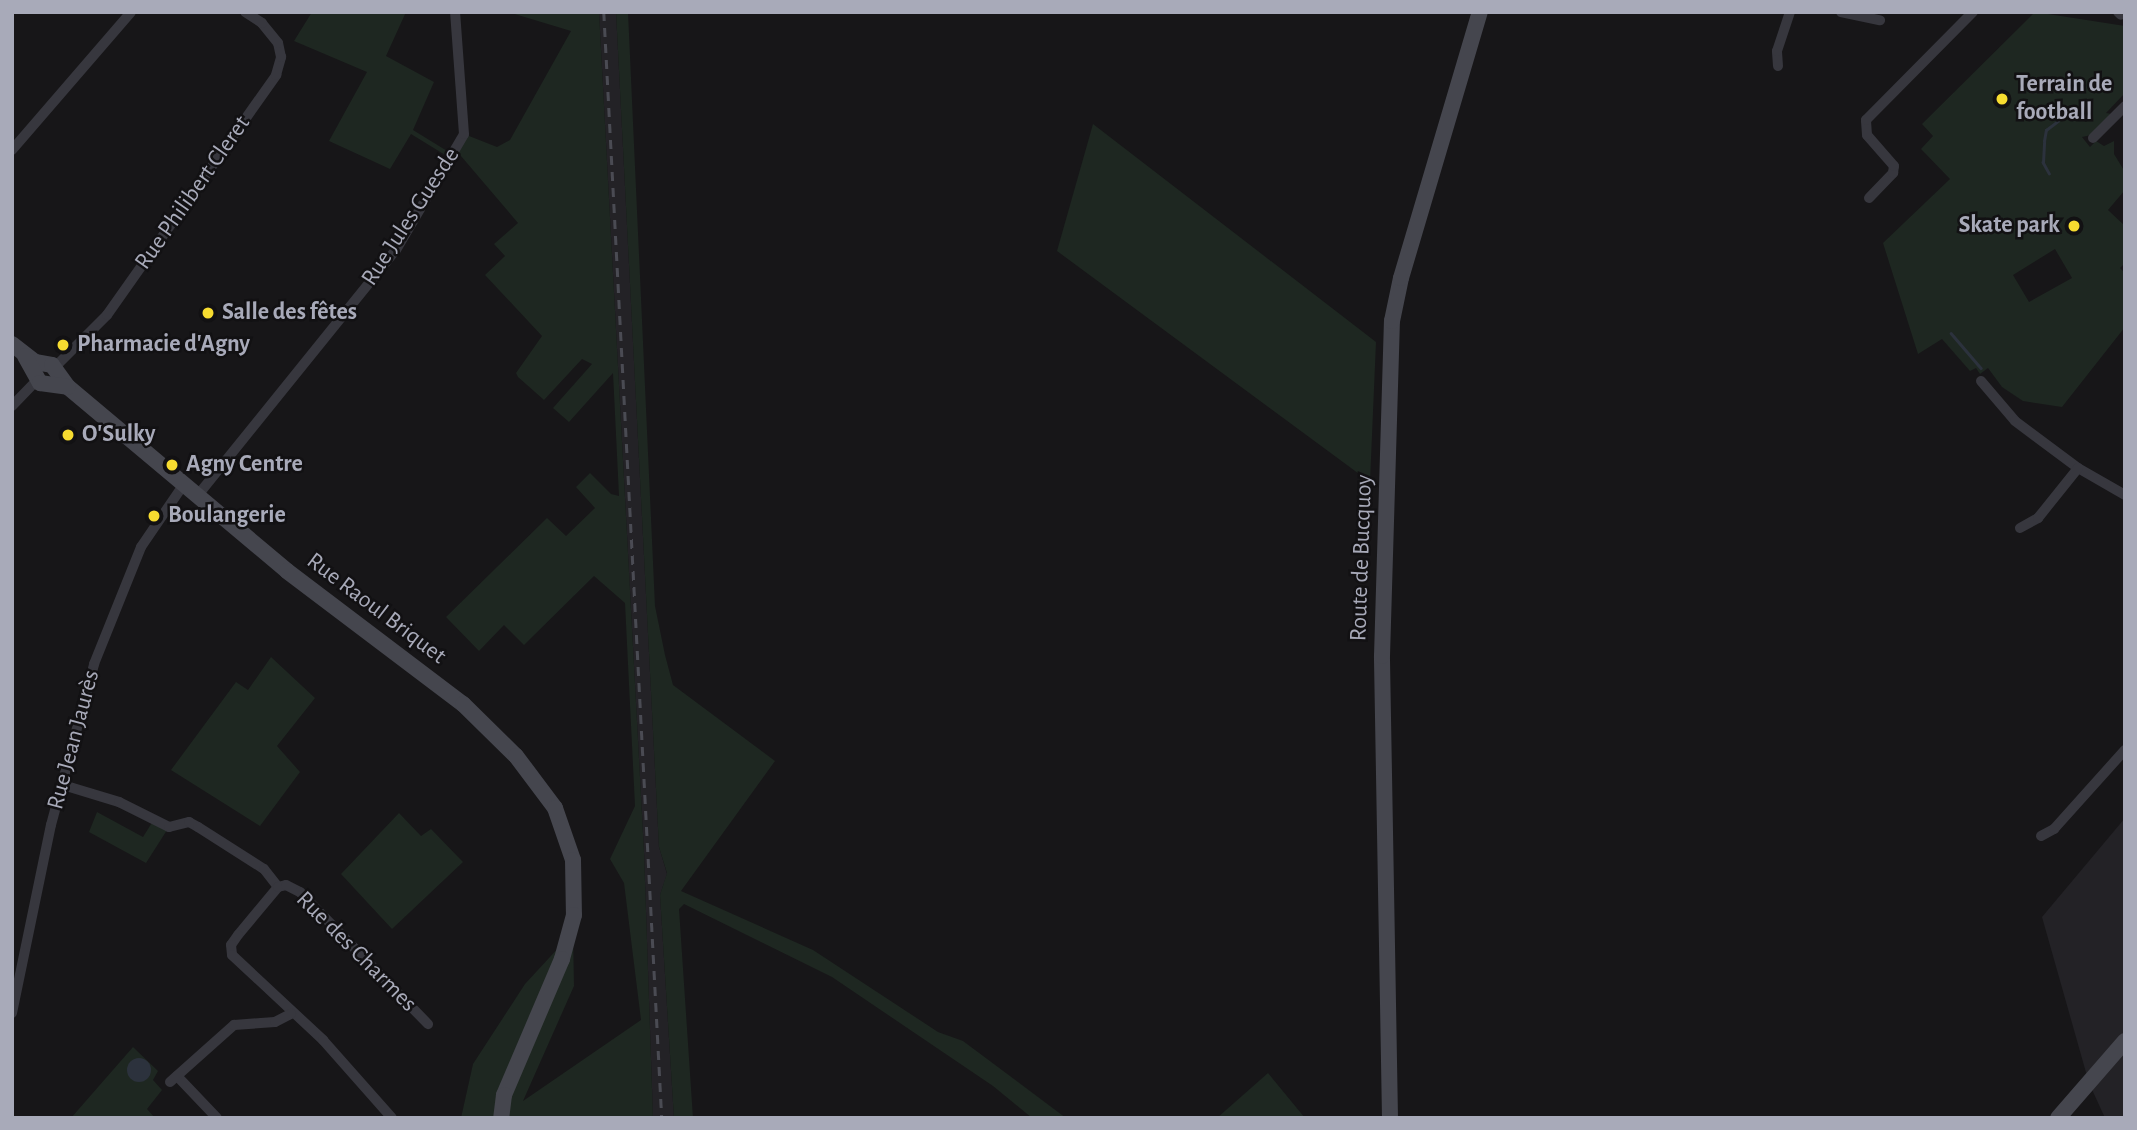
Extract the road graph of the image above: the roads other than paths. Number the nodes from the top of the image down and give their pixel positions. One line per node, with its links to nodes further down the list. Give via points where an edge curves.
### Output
1 (131, 12): 12 (street)
2 (245, 12): 15 (street, Rue Philibert Cleret, via 262,23 278,43 281,57 276,75 107,316)
3 (455, 12): 20 (street, Rue Jules Guesde, via 464,134 396,250)
4 (1480, 12): 34 (street, Route de Bucquoy, via 1392,321 1382,656)
5 (1790, 12): 9 (street, via 1777,51)
6 (1841, 12): 8 (street)
7 (1973, 12): 13 (street, via 1866,120 1867,135 1894,166 1893,173)
8 (1880, 20)
9 (1778, 66)
10 (2125, 106): 11 (street)
11 (2094, 138)
12 (12, 149)
13 (1869, 198)
14 (12, 344): 15 (street, Rue Raoul Briquet)
15 (49, 375): 17 (street); 19 (street, Rue Raoul Briquet)
16 (1981, 381): 18 (street, via 2015,421)
17 (12, 406)
18 (2078, 468): 21 (street); 22 (street, via 2038,518)
19 (184, 484): 20 (street, Rue Raoul Briquet); 24 (street, Rue Jean Jaurès, via 148,534 100,644)
20 (198, 495): 33 (street, Rue Raoul Briquet, via 323,599 463,704 516,756 555,808 569,843 575,880 569,938 518,1059)
21 (2125, 495)
22 (2020, 528)
23 (2125, 750): 25 (street, via 2061,822)
24 (62, 785): 26 (street, Rue des Charmes, via 108,798 169,827 189,822 264,869); 27 (street, Rue Jean Jaurès)
25 (2041, 836)
26 (278, 887): 28 (street, via 238,935 232,955); 29 (street, Rue des Charmes, via 286,885 300,892)
27 (12, 1013)
28 (291, 1014): 31 (street, via 275,1022 234,1025 174,1079); 32 (street, via 323,1040)
29 (428, 1024)
30 (2125, 1041): 35 (street)
31 (217, 1118)
32 (391, 1118)
33 (501, 1118)
34 (1390, 1118)
35 (2058, 1118)

